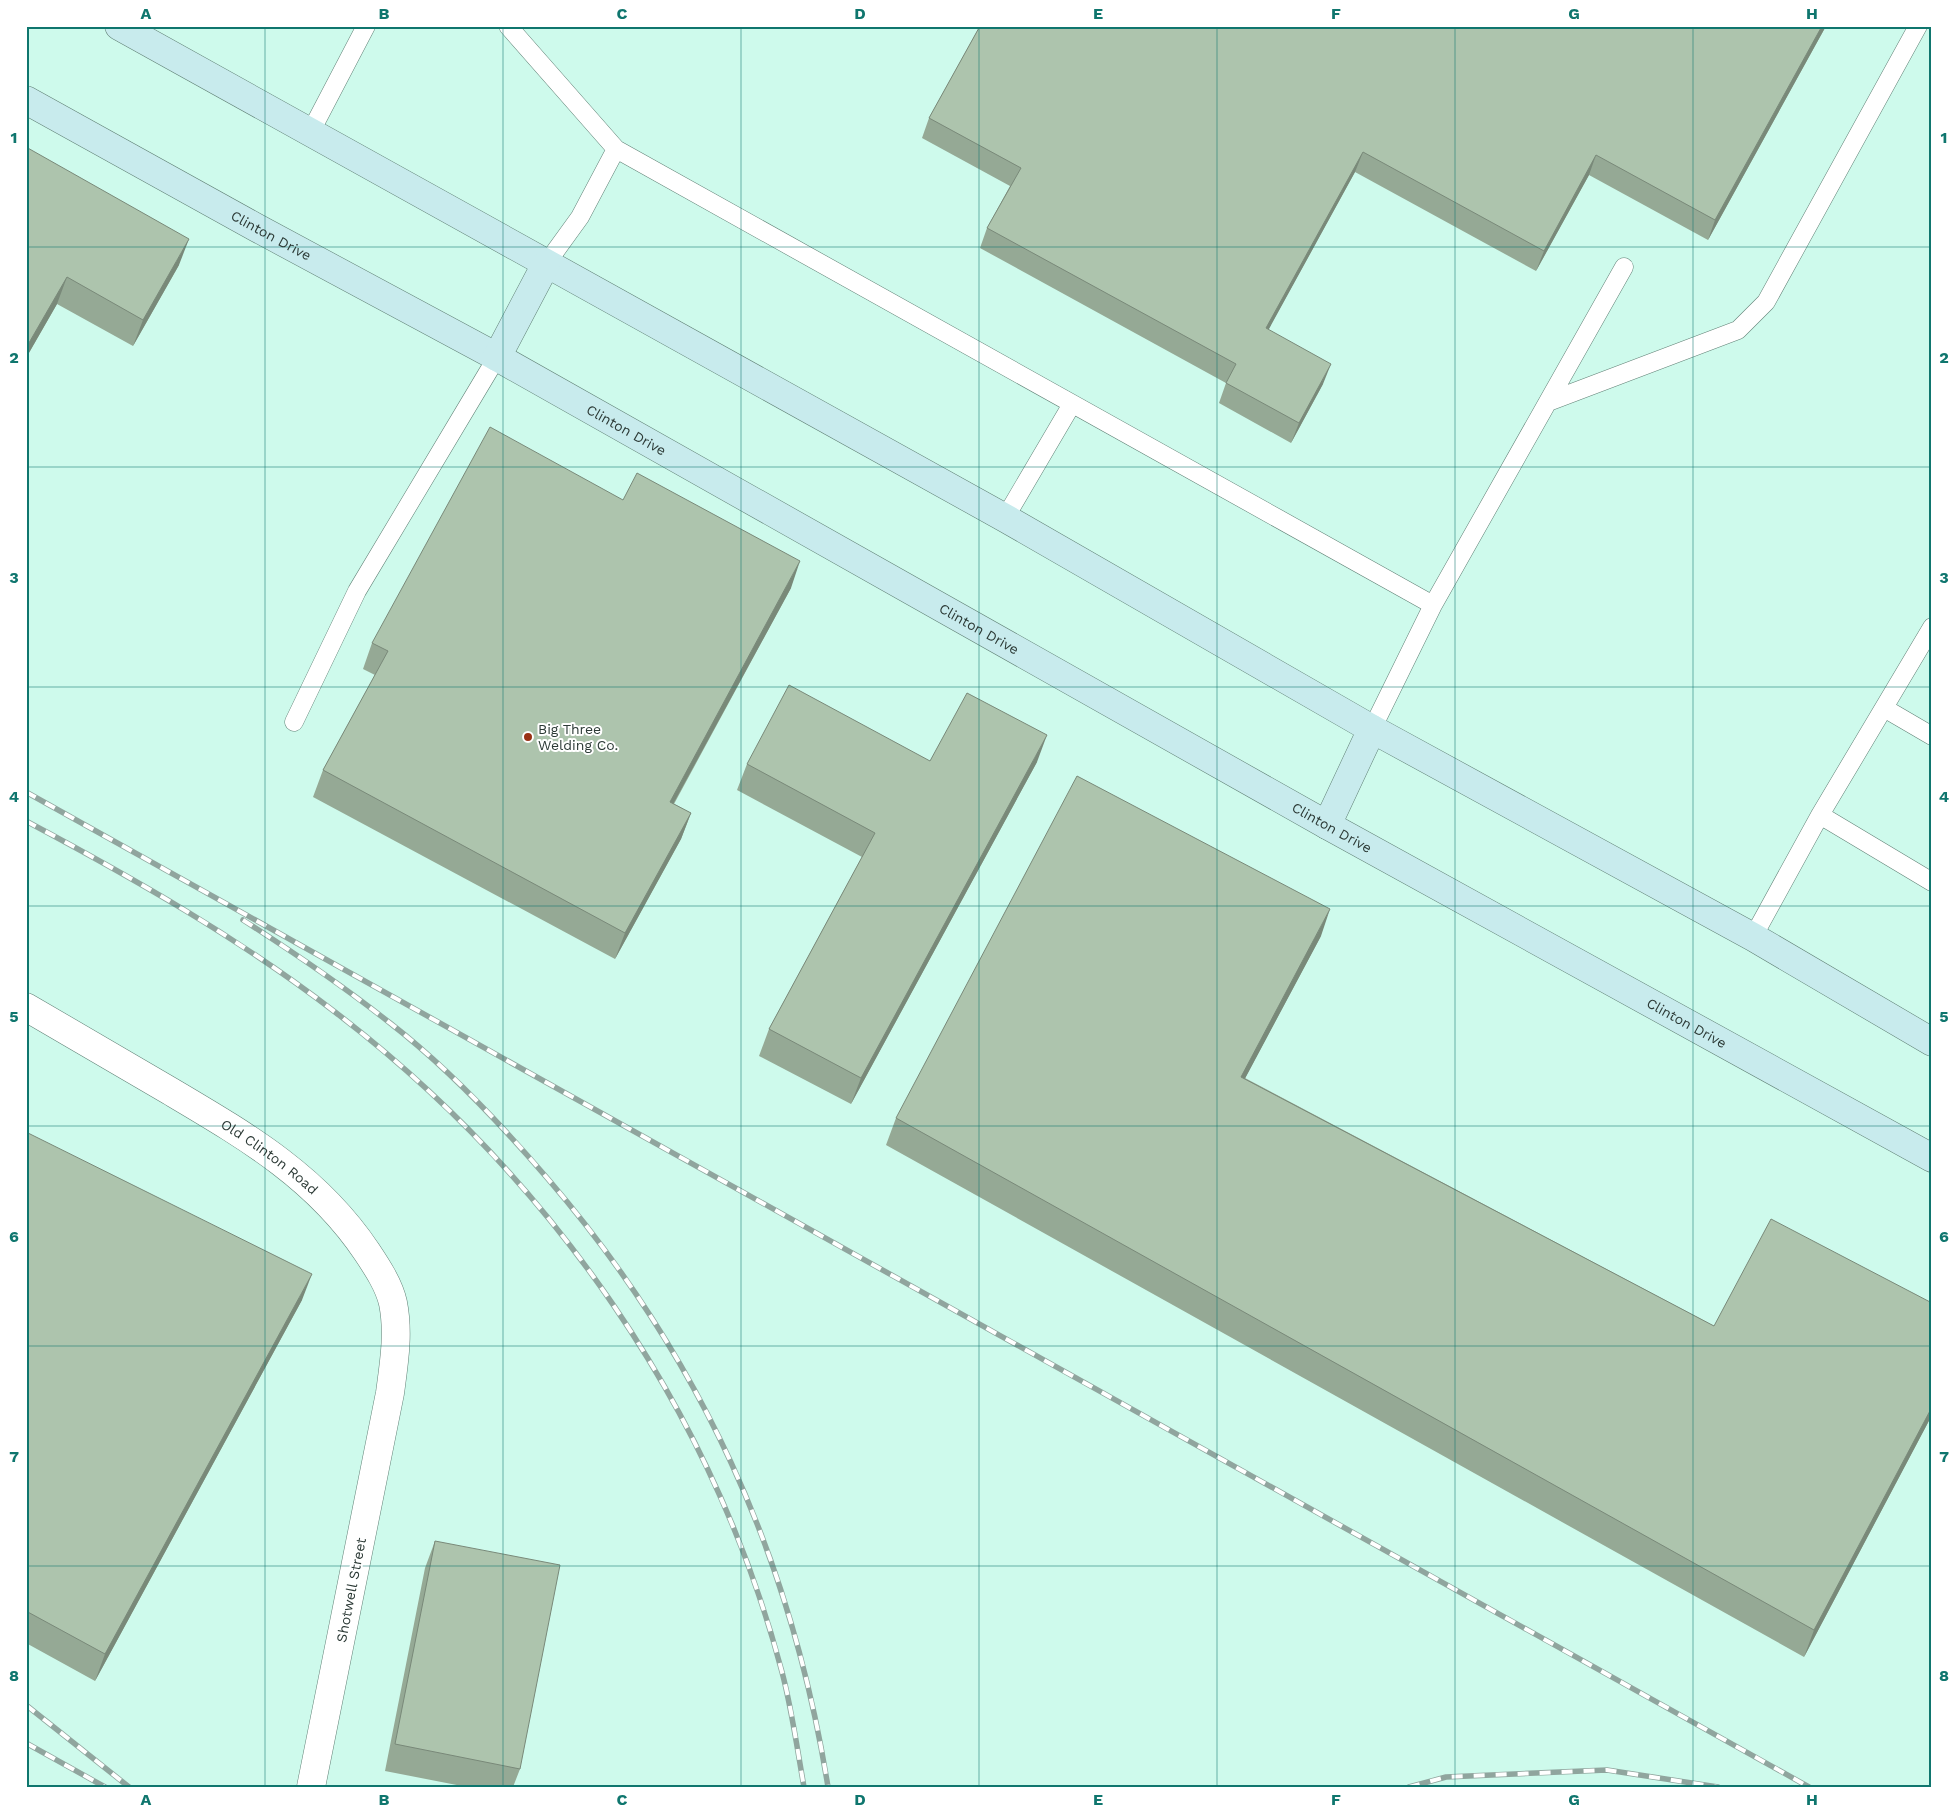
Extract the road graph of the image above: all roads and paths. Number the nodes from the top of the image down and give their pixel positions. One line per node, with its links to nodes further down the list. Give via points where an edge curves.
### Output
1 (119, 26): 6 (main road)
2 (366, 26): 6 (lane)
3 (508, 26): 7 (lane)
4 (1918, 26): 11 (lane, via 1766,302 1738,330)
5 (26, 100): 10 (main road, Clinton Drive)
6 (310, 133): 8 (main road)
7 (616, 149): 8 (lane, via 580,217); 12 (lane)
8 (546, 264): 10 (main road); 13 (main road)
9 (1624, 267): 11 (lane)
10 (497, 357): 17 (lane, via 357,591); 21 (main road, Clinton Drive)
11 (1548, 402): 14 (lane)
12 (1072, 404): 13 (lane); 14 (lane)
13 (1005, 518): 18 (main road)
14 (1433, 605): 18 (lane)
15 (1932, 627): 16 (lane)
16 (1884, 708): 19 (lane); 20 (lane)
17 (294, 722)
18 (1372, 728): 21 (main road); 23 (main road)
19 (1932, 736)
20 (1820, 816): 22 (lane); 23 (lane)
21 (1327, 825): 26 (main road, Clinton Drive)
22 (1932, 882)
23 (1753, 937): 25 (main road)
24 (26, 1007): 27 (street, Old Clinton Road, via 247,1136 288,1166 322,1197 358,1238 378,1268 392,1301 396,1328)
25 (1932, 1042)
26 (1932, 1158)
27 (390, 1393): 28 (street, Shotwell Street)
28 (311, 1787)

